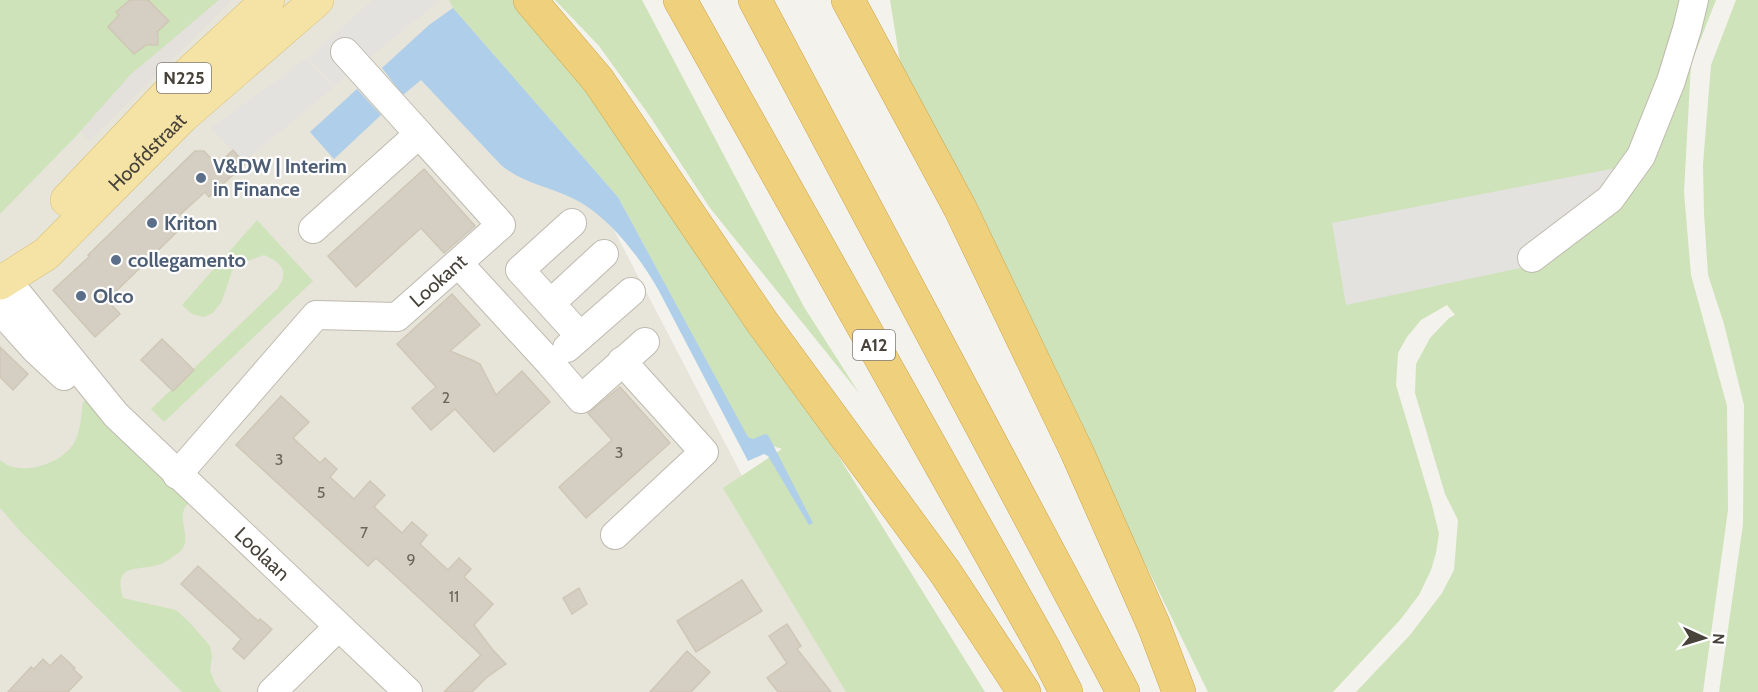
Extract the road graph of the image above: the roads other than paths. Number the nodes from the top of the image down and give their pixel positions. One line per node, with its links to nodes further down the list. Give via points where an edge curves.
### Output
1 (268, 0): 16 (main road, Hoofdstraat / N225, via 176,85 27,242 10,266)
2 (317, 0): 16 (main road, Hoofdstraat / N225, via 183,116 46,254)
3 (530, 0): 29 (highway, via 598,80 762,322 945,572)
4 (680, 0): 30 (highway, A12)
5 (756, 0): 31 (highway)
6 (848, 0): 32 (highway, via 960,208 1077,452)
7 (1694, 0): 13 (street, via 1671,81 1641,156 1610,199)
8 (345, 52): 9 (street)
9 (419, 134): 11 (street); 14 (street, Lookant, via 501,225)
10 (572, 223): 15 (street)
11 (313, 229)
12 (604, 254): 19 (street)
13 (1532, 258)
14 (459, 264): 18 (street); 24 (street, Lookant, via 397,317 316,315)
15 (520, 270): 18 (street); 19 (street)
16 (2, 290): 24 (street, Loolaan, via 116,415)
17 (631, 292): 20 (street)
18 (490, 298): 23 (street)
19 (551, 303): 20 (street)
20 (580, 336): 23 (street)
21 (645, 342): 22 (street)
22 (622, 362): 23 (street, via 580,399); 25 (street, via 704,452)
23 (550, 363)
24 (177, 475): 26 (street, Loolaan)
25 (615, 535)
26 (338, 627): 27 (street); 28 (street, Loolaan)
27 (272, 692)
28 (408, 692)
29 (1024, 692)
30 (1066, 692)
31 (1123, 692)
32 (1179, 692)

